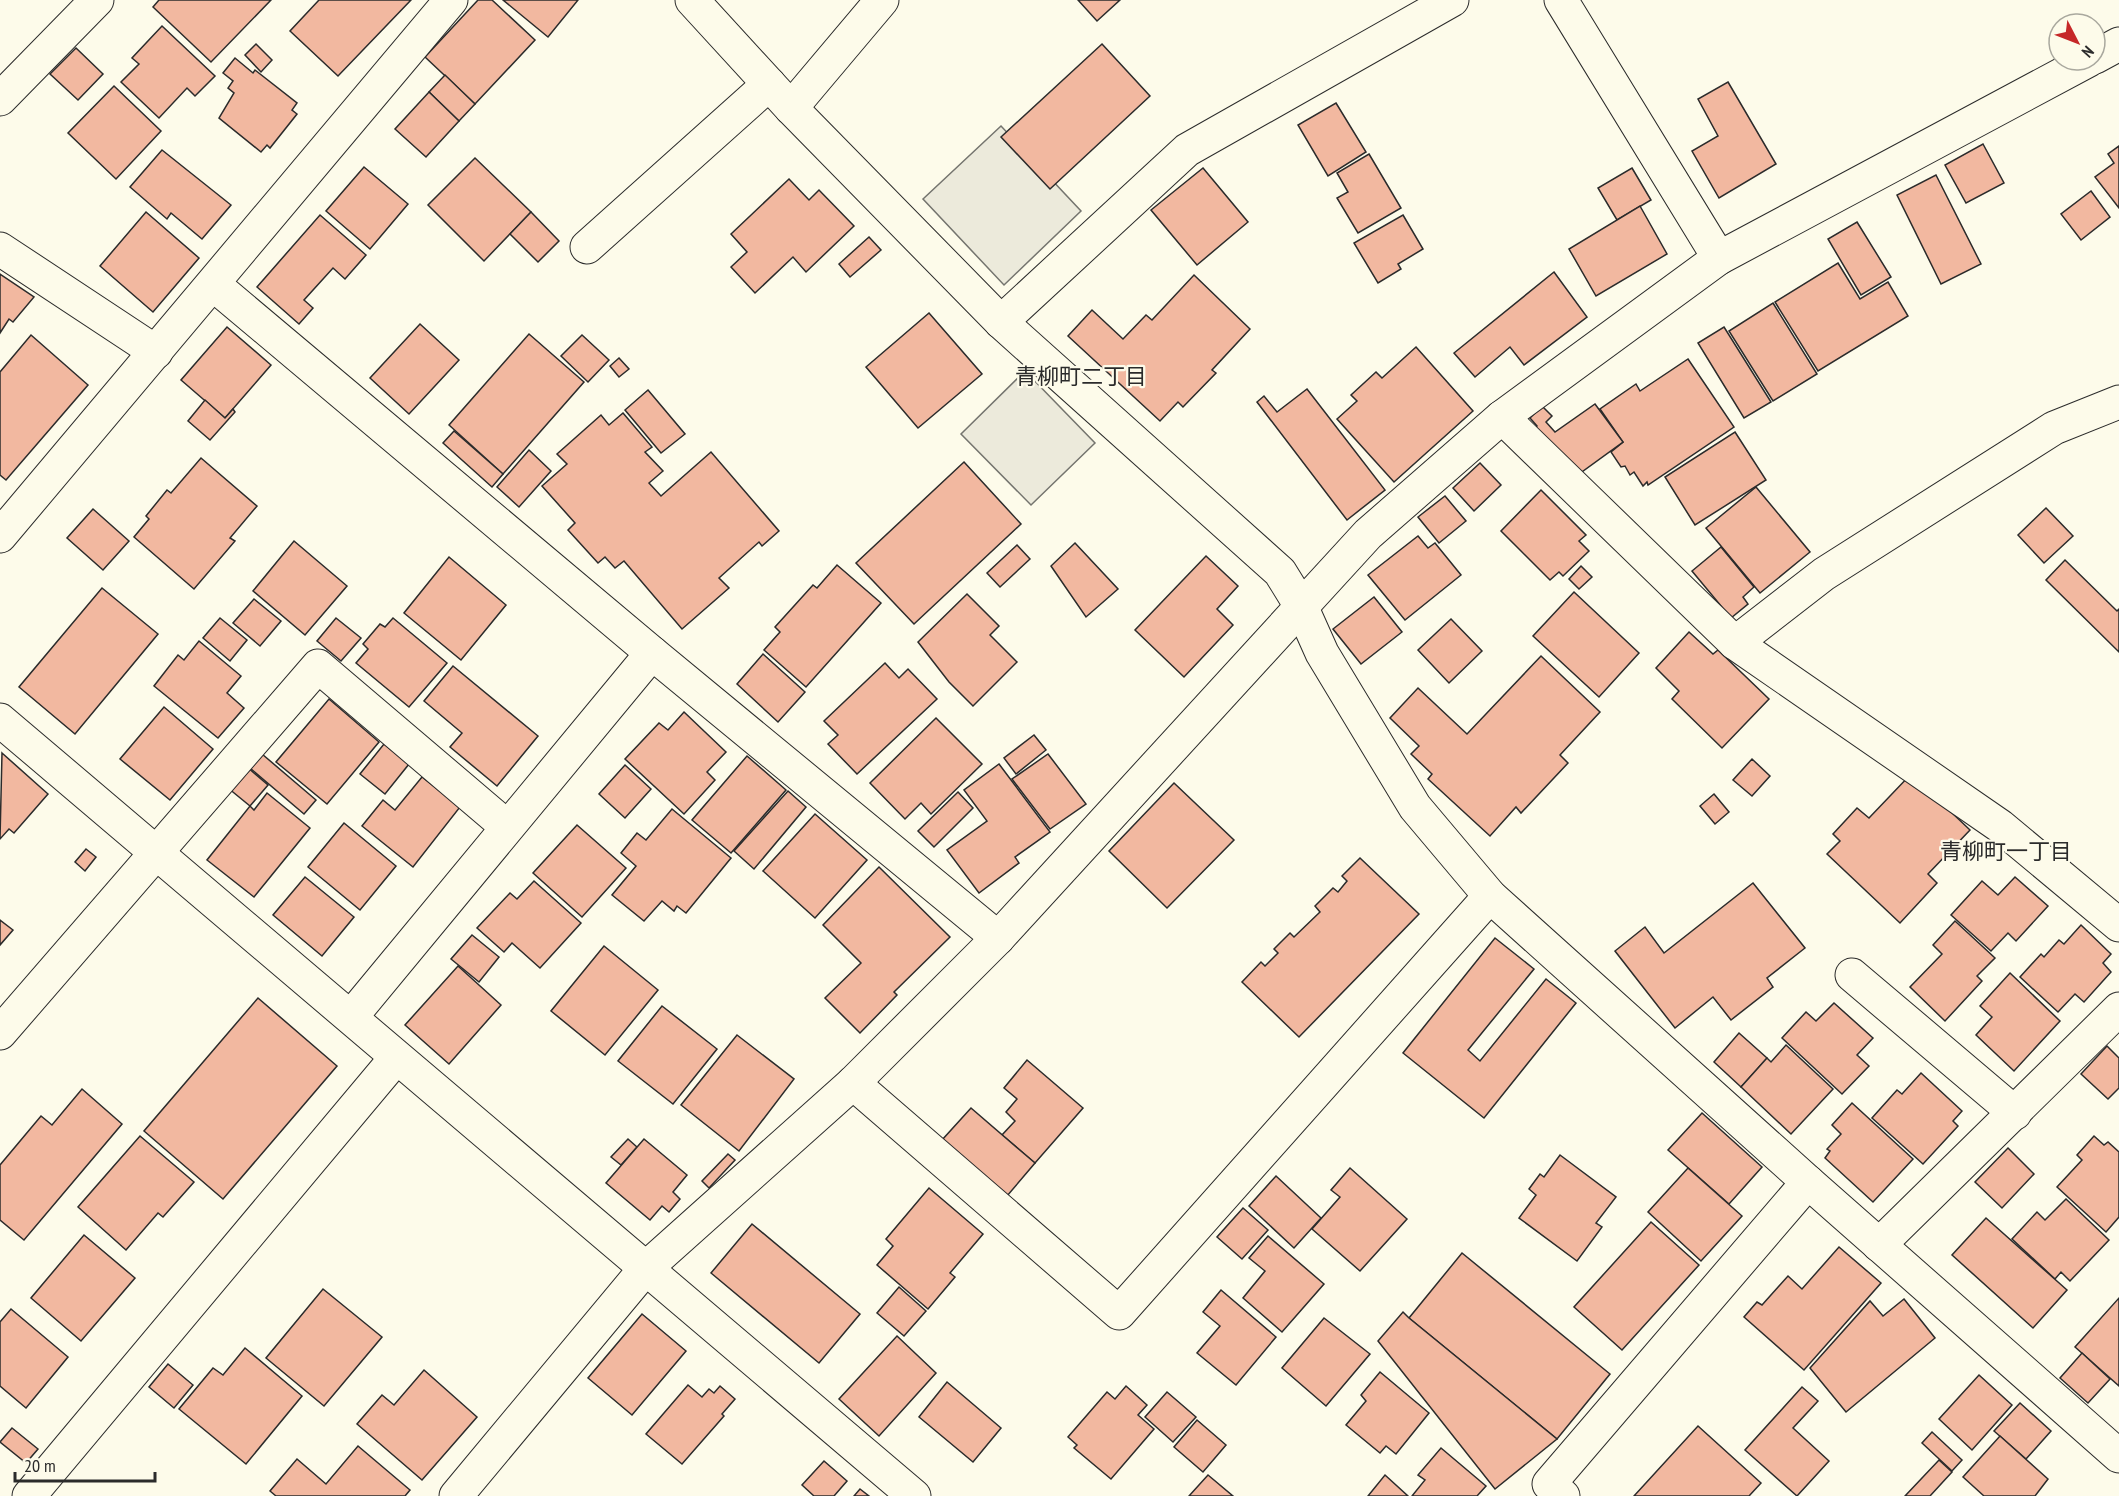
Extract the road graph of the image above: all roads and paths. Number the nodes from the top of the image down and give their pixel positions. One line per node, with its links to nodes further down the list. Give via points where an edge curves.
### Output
1 (97, 0): 9 (street)
2 (451, 0): 14 (street)
3 (692, 0): 8 (street)
4 (882, 0): 10 (street)
5 (1452, 0): 15 (street, via 1187,150)
6 (1561, 0): 13 (street)
7 (2067, 72): 13 (street)
8 (769, 84): 10 (street); 11 (street)
9 (0, 99)
10 (791, 108): 15 (street)
11 (587, 247)
12 (0, 249): 16 (street)
13 (1719, 258): 18 (street)
14 (213, 284): 16 (street); 22 (street)
15 (1001, 322): 20 (street, via 1280,572)
16 (156, 352): 19 (street)
17 (2119, 402): 21 (street, via 2054,428 1824,574)
18 (1502, 417): 20 (street, via 1368,534); 21 (street)
19 (0, 536)
20 (1301, 606): 26 (street, via 1322,653 1415,807); 28 (street)
21 (1735, 643): 27 (street, via 2000,826)
22 (652, 653): 24 (street); 28 (street)
23 (0, 720): 25 (street)
24 (506, 826): 25 (street, via 318,666); 31 (street)
25 (156, 850): 31 (street); 32 (street)
26 (1490, 896): 34 (street, via 1119,1313); 36 (street)
27 (2119, 925)
28 (998, 938): 34 (street)
29 (1852, 975): 35 (street)
30 (2119, 1010): 35 (street)
31 (351, 1017): 33 (street)
32 (0, 1033)
33 (396, 1058): 38 (street); 40 (street)
34 (853, 1083): 38 (street)
35 (2015, 1113): 37 (street)
36 (1808, 1182): 37 (street); 43 (street, via 1549,1484)
37 (1880, 1245): 39 (street)
38 (645, 1269): 41 (street); 42 (street)
39 (2119, 1456)
40 (29, 1496)
41 (456, 1496)
42 (914, 1496)
43 (1563, 1496)

